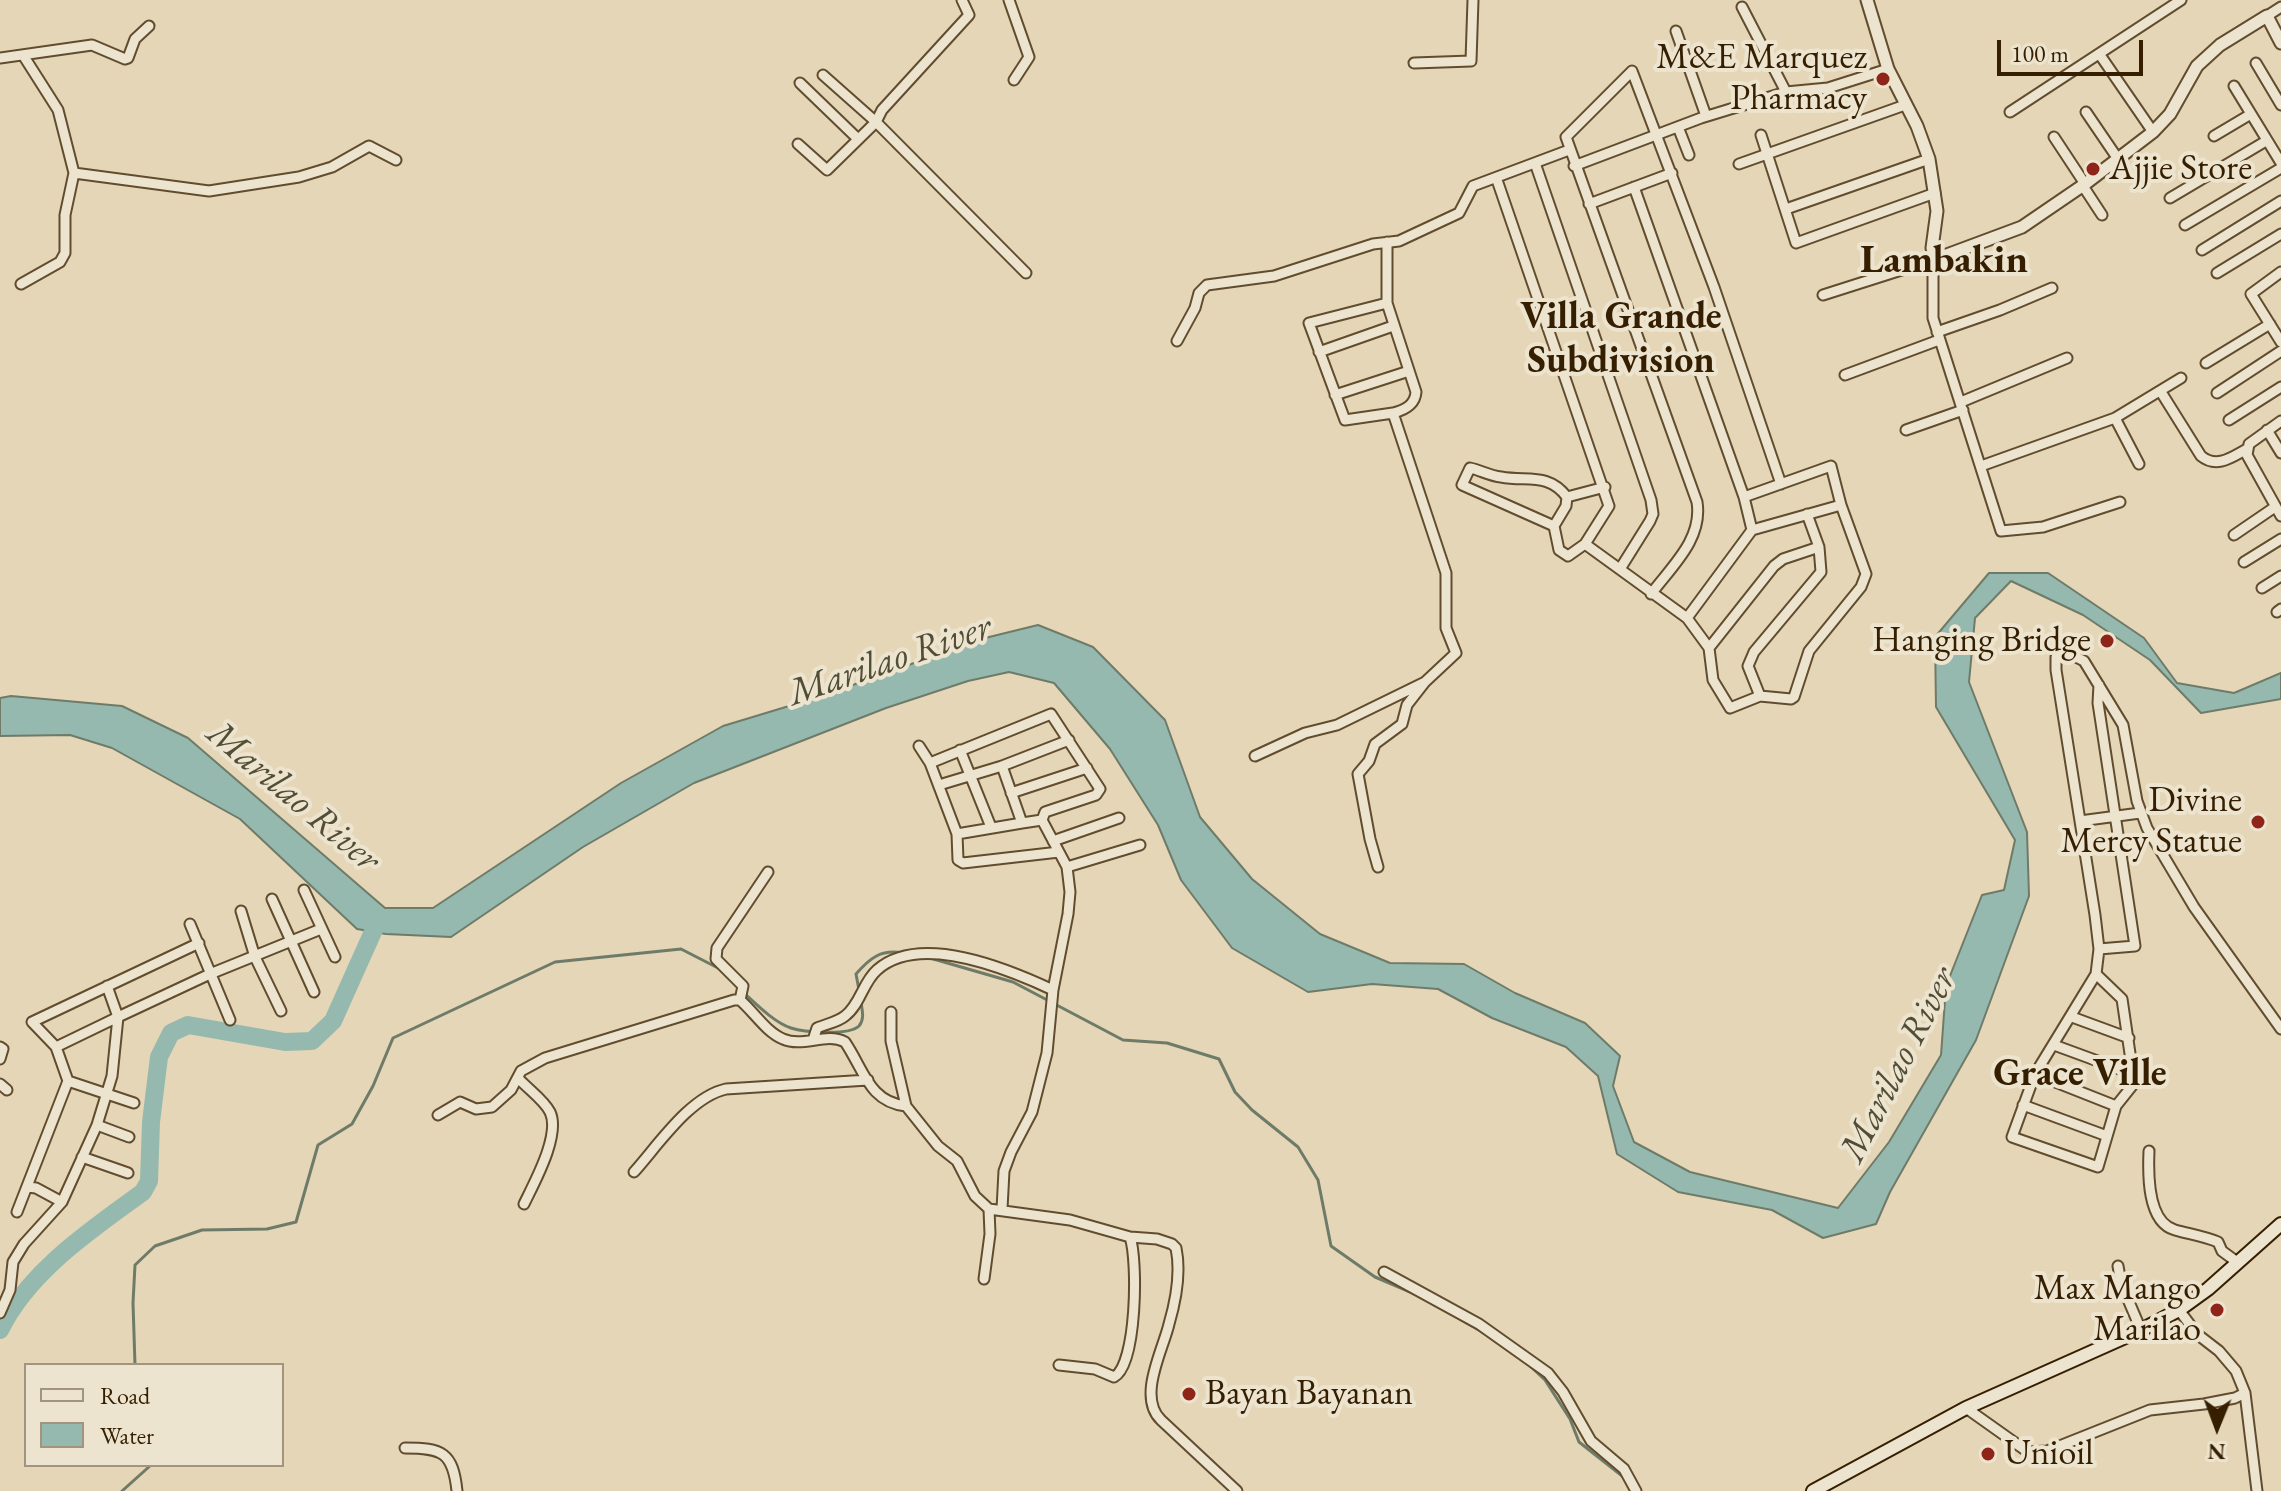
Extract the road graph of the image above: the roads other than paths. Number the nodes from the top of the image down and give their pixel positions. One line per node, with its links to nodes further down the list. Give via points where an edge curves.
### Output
1 (962, 0): 29 (street, via 969,15)
2 (1009, 0): 19 (street, via 1029,57)
3 (1473, 0): 15 (street, via 1471,61)
4 (1867, 0): 17 (street)
5 (2181, 0): 13 (street)
6 (1742, 7): 22 (street)
7 (2281, 7): 8 (street)
8 (2267, 16): 11 (street); 31 (street, via 2197,66 2170,114)
9 (149, 26): 12 (street, via 125,59 92,45)
10 (1676, 31): 28 (street)
11 (2281, 43)
12 (23, 55): 14 (street); 49 (street, via 58,110)
13 (2100, 55): 25 (street); 31 (street)
14 (0, 58)
15 (1414, 63)
16 (2256, 63): 24 (street)
17 (1888, 69): 22 (street, via 1828,88); 23 (street)
18 (823, 75): 29 (street)
19 (1014, 80)
20 (800, 83): 36 (street)
21 (2234, 86): 27 (street)
22 (1786, 92): 28 (street)
23 (1905, 105): 41 (street); 42 (street)
24 (2281, 105)
25 (2010, 112)
26 (2086, 112): 43 (street)
27 (2251, 114): 34 (street); 37 (street)
28 (1706, 116): 30 (street)
29 (876, 122): 36 (street); 65 (street)
30 (1678, 127): 32 (street); 40 (street)
31 (2153, 132): 43 (street)
32 (1657, 134): 39 (street, via 1632,71 1566,137); 47 (street); 50 (street)
33 (1761, 135): 41 (street)
34 (2214, 136)
35 (2054, 137): 52 (street)
36 (858, 139): 38 (street, via 827,170)
37 (2266, 141): 48 (street); 55 (street)
38 (798, 144)
39 (1569, 150): 45 (street); 47 (street)
40 (1689, 155)
41 (1767, 156): 46 (street); 58 (street)
42 (1929, 159): 54 (street); 58 (street)
43 (2118, 159): 52 (street)
44 (396, 160): 49 (street, via 369,146 332,167 299,177 209,191)
45 (1535, 163): 51 (street); 116 (street, via 1651,500 1650,521)
46 (1739, 164)
47 (1574, 166): 57 (street)
48 (2281, 166): 60 (street)
49 (74, 173): 68 (street, via 65,215 65,253 51,269)
50 (1672, 173): 53 (street); 100 (street)
51 (1497, 180): 62 (street, via 1473,186 1459,213); 101 (street)
52 (2084, 185): 59 (street); 64 (street, via 2022,227)
53 (1634, 187): 57 (street); 104 (street)
54 (1935, 193): 58 (street, via 1796,243); 64 (street)
55 (2170, 198)
56 (2281, 201): 63 (street)
57 (1589, 204): 119 (street, via 1698,508 1694,537)
58 (1786, 209)
59 (2102, 215)
60 (2185, 225)
61 (2281, 234): 66 (street)
62 (1387, 242): 71 (street); 75 (street, via 1274,276 1207,285)
63 (2202, 250)
64 (1936, 259): 70 (street); 74 (street, via 1932,307)
65 (1026, 273)
66 (2217, 273)
67 (2280, 276): 72 (street, via 2251,294)
68 (21, 284)
69 (2052, 288): 74 (street)
70 (1823, 295)
71 (1387, 303): 73 (street); 78 (street, via 1309,323)
72 (2270, 324): 76 (street); 80 (street)
73 (1393, 326): 78 (street); 81 (street)
74 (1938, 336): 82 (street); 88 (street)
75 (1177, 341)
76 (2281, 342)
77 (2281, 351): 86 (street)
78 (1319, 352): 87 (street)
79 (2067, 358): 88 (street)
80 (2206, 363)
81 (1409, 371): 87 (street); 89 (street, via 1415,399)
82 (1845, 375)
83 (2181, 378): 85 (street)
84 (2281, 387): 91 (street)
85 (2161, 392): 90 (street); 95 (street, via 2209,462)
86 (2217, 393)
87 (1335, 395): 89 (street, via 1345,420)
88 (1962, 406): 93 (street); 98 (street)
89 (1393, 413): 122 (street, via 1446,573 1446,628 1456,653)
90 (2115, 418): 97 (street); 98 (street)
91 (2229, 420)
92 (2281, 421): 94 (street)
93 (1906, 430)
94 (2267, 430): 95 (street); 96 (street)
95 (2247, 449): 107 (street)
96 (2281, 453)
97 (2139, 464)
98 (1981, 466): 105 (street, via 2001,531 2043,527)
99 (1501, 477): 102 (street); 102 (street, via 1470,468 1462,485); 103 (street, via 1540,478)
100 (1781, 484): 104 (street); 106 (street, via 1831,466)
101 (1605, 487): 103 (street); 113 (street, via 1607,513)
102 (1490, 496): 109 (street)
103 (1567, 497): 109 (street)
104 (1744, 497): 110 (street)
105 (2120, 502)
106 (1841, 505): 108 (street); 124 (street, via 1865,580 1809,651 1794,697)
107 (2278, 512): 111 (street)
108 (1807, 514): 110 (street); 114 (street)
109 (1554, 526): 113 (street, via 1563,554 1574,554)
110 (1752, 530): 120 (street)
111 (2234, 535)
112 (2281, 539): 115 (street)
113 (1585, 544): 116 (street)
114 (1819, 547): 121 (street, via 1774,566); 124 (street, via 1818,578 1754,652 1748,666)
115 (2244, 562)
116 (1620, 569): 119 (street)
117 (2281, 576): 118 (street)
118 (2262, 588)
119 (1651, 594): 120 (street)
120 (1687, 618): 121 (street)
121 (1709, 648): 124 (street, via 1713,680 1726,705 1736,708)
122 (1425, 682): 128 (street, via 1337,725); 147 (street, via 1407,705 1402,724 1375,744 1358,774)
123 (2099, 685): 135 (street, via 2123,725); 136 (street); 139 (street, via 2084,661 2066,652 2056,657)
124 (1760, 696)
125 (1069, 740): 127 (street, via 1051,714); 130 (street); 131 (street)
126 (919, 746): 129 (street)
127 (960, 750): 129 (street); 132 (street)
128 (1255, 756)
129 (930, 763): 133 (street)
130 (1002, 766): 132 (street); 134 (street)
131 (1087, 768): 134 (street); 138 (street, via 1099,793 1045,812)
132 (970, 776): 133 (street); 141 (street)
133 (939, 785): 142 (street)
134 (1011, 793): 140 (street)
135 (2140, 813): 136 (street); 170 (street, via 2194,907)
136 (2116, 816): 139 (street); 156 (street, via 2135,946)
137 (1119, 818): 143 (street)
138 (1042, 820): 140 (street); 143 (street)
139 (2080, 821): 156 (street)
140 (1022, 823): 141 (street)
141 (991, 827): 142 (street)
142 (957, 834): 145 (street, via 960,863)
143 (1053, 841): 145 (street)
144 (1140, 845): 146 (street)
145 (1059, 852): 146 (street)
146 (1067, 867): 163 (street, via 1068,914)
147 (1378, 867)
148 (768, 872): 164 (street, via 715,955 743,986)
149 (304, 890): 153 (street)
150 (272, 899): 155 (street)
151 (241, 911): 157 (street)
152 (190, 924): 154 (street)
153 (321, 929): 155 (street); 158 (street)
154 (199, 943): 159 (street); 161 (street)
155 (290, 943): 157 (street); 162 (street)
156 (2099, 949): 160 (street)
157 (255, 957): 159 (street); 165 (street)
158 (335, 957)
159 (210, 974): 167 (street); 169 (street)
160 (2096, 974): 168 (street); 171 (street, via 2122,999)
161 (107, 986): 167 (street); 175 (street, via 32,1022)
162 (314, 992)
163 (1052, 997): 172 (street, via 1026,977 960,958 907,954 874,972 843,1019 817,1028); 199 (street, via 1047,1053 1032,1112 1004,1171)
164 (740, 1000): 172 (street, via 784,1039); 179 (street, via 545,1058 521,1071)
165 (281, 1011)
166 (891, 1012): 185 (street, via 891,1041)
167 (118, 1017): 175 (street); 182 (street)
168 (2072, 1017): 171 (street); 173 (street)
169 (230, 1020)
170 (2281, 1029)
171 (2129, 1038): 178 (street)
172 (813, 1040): 180 (street, via 845,1042)
173 (2054, 1045): 177 (street); 178 (street)
174 (0, 1047): 176 (street)
175 (56, 1047): 181 (street)
176 (0, 1059)
177 (2035, 1074): 184 (street); 186 (street)
178 (2133, 1074): 186 (street, via 2132,1086)
179 (519, 1079): 187 (street, via 492,1107 476,1109 460,1102); 197 (street, via 552,1120 549,1149)
180 (868, 1080): 185 (street, via 889,1104); 193 (street, via 711,1092)
181 (68, 1081): 182 (street); 195 (street)
182 (108, 1093): 183 (street); 188 (street)
183 (134, 1103)
184 (2023, 1105): 189 (street); 189 (street, via 2012,1137 2098,1167)
185 (906, 1106): 198 (street, via 957,1161 975,1196)
186 (2116, 1106): 189 (street)
187 (438, 1115)
188 (97, 1125): 190 (street); 192 (street)
189 (2107, 1136)
190 (129, 1137)
191 (2149, 1151): 203 (street, via 2150,1191 2160,1217 2173,1230 2218,1242)
192 (82, 1157): 194 (street); 196 (street)
193 (634, 1172)
194 (128, 1173)
195 (28, 1187): 196 (street); 200 (street)
196 (62, 1202): 208 (street, via 13,1262 10,1290)
197 (524, 1204)
198 (989, 1209): 199 (street); 206 (street)
199 (1002, 1209): 202 (street)
200 (17, 1212)
201 (2281, 1225): 203 (main road)
202 (1130, 1237): 210 (street, via 1135,1258 1132,1334 1121,1371 1114,1377); 215 (street, via 1172,1244 1178,1254 1175,1302 1152,1380 1153,1410)
203 (2237, 1262): 207 (main road)
204 (2118, 1266): 209 (street)
205 (1384, 1272): 216 (street, via 1479,1324 1548,1373 1591,1441 1624,1469)
206 (984, 1279)
207 (2179, 1310): 209 (main road); 211 (street, via 2236,1371)
208 (0, 1313)
209 (2141, 1330): 212 (main road)
210 (1059, 1365)
211 (2245, 1393): 212 (street, via 2150,1410 2047,1451 2028,1452); 218 (street)
212 (1966, 1408): 217 (main road)
213 (405, 1448): 214 (street, via 432,1448 447,1458 453,1464)
214 (457, 1491)
215 (1237, 1491)
216 (1636, 1491)
217 (1813, 1491)
218 (2257, 1491)

